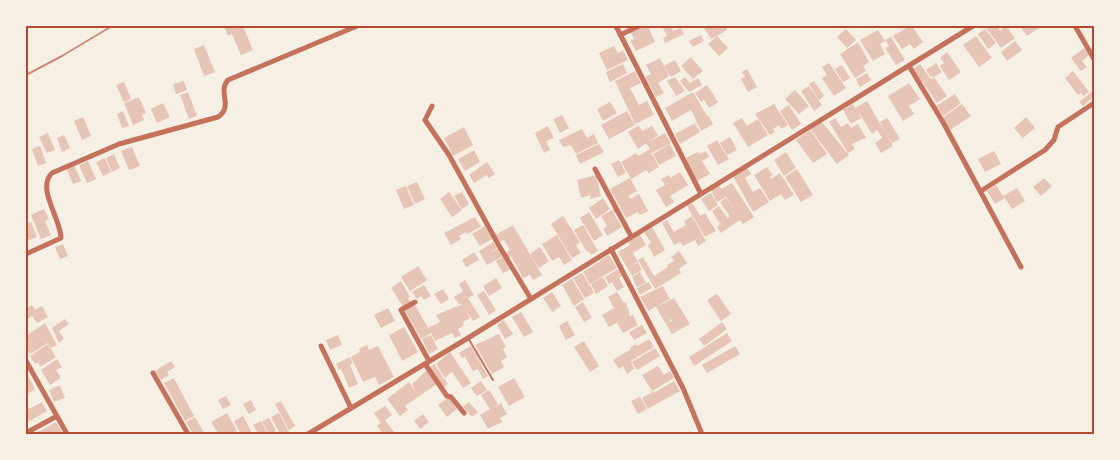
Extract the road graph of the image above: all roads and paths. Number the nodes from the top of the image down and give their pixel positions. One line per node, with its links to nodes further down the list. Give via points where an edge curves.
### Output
1 (357, 26): 16 (street, via 228,81 223,88 225,111 218,117 119,144 52,173 46,179 46,188 61,238)
2 (616, 26): 6 (street)
3 (639, 26): 6 (street)
4 (973, 26): 8 (street)
5 (1075, 26): 7 (street)
6 (620, 35): 13 (street)
7 (1095, 59)
8 (909, 66): 12 (street); 13 (street)
9 (1095, 103): 12 (street, via 1058,127 1045,150)
10 (432, 106): 18 (street, via 425,120 449,154)
11 (596, 168): 14 (street)
12 (981, 191): 17 (street)
13 (700, 194): 14 (street)
14 (631, 236): 15 (street)
15 (611, 249): 18 (street); 33 (street, via 683,388)
16 (26, 254)
17 (1021, 267)
18 (531, 299): 20 (street)
19 (415, 302): 23 (street, via 401,310)
20 (468, 338): 23 (street); 25 (lane)
21 (321, 346): 26 (street)
22 (26, 361): 28 (street)
23 (427, 362): 26 (street); 27 (street, via 447,396)
24 (153, 373): 31 (street)
25 (493, 380)
26 (351, 408): 32 (street)
27 (464, 413)
28 (57, 417): 29 (street); 30 (street)
29 (26, 433)
30 (67, 435)
31 (188, 435)
32 (308, 435)
33 (702, 435)

